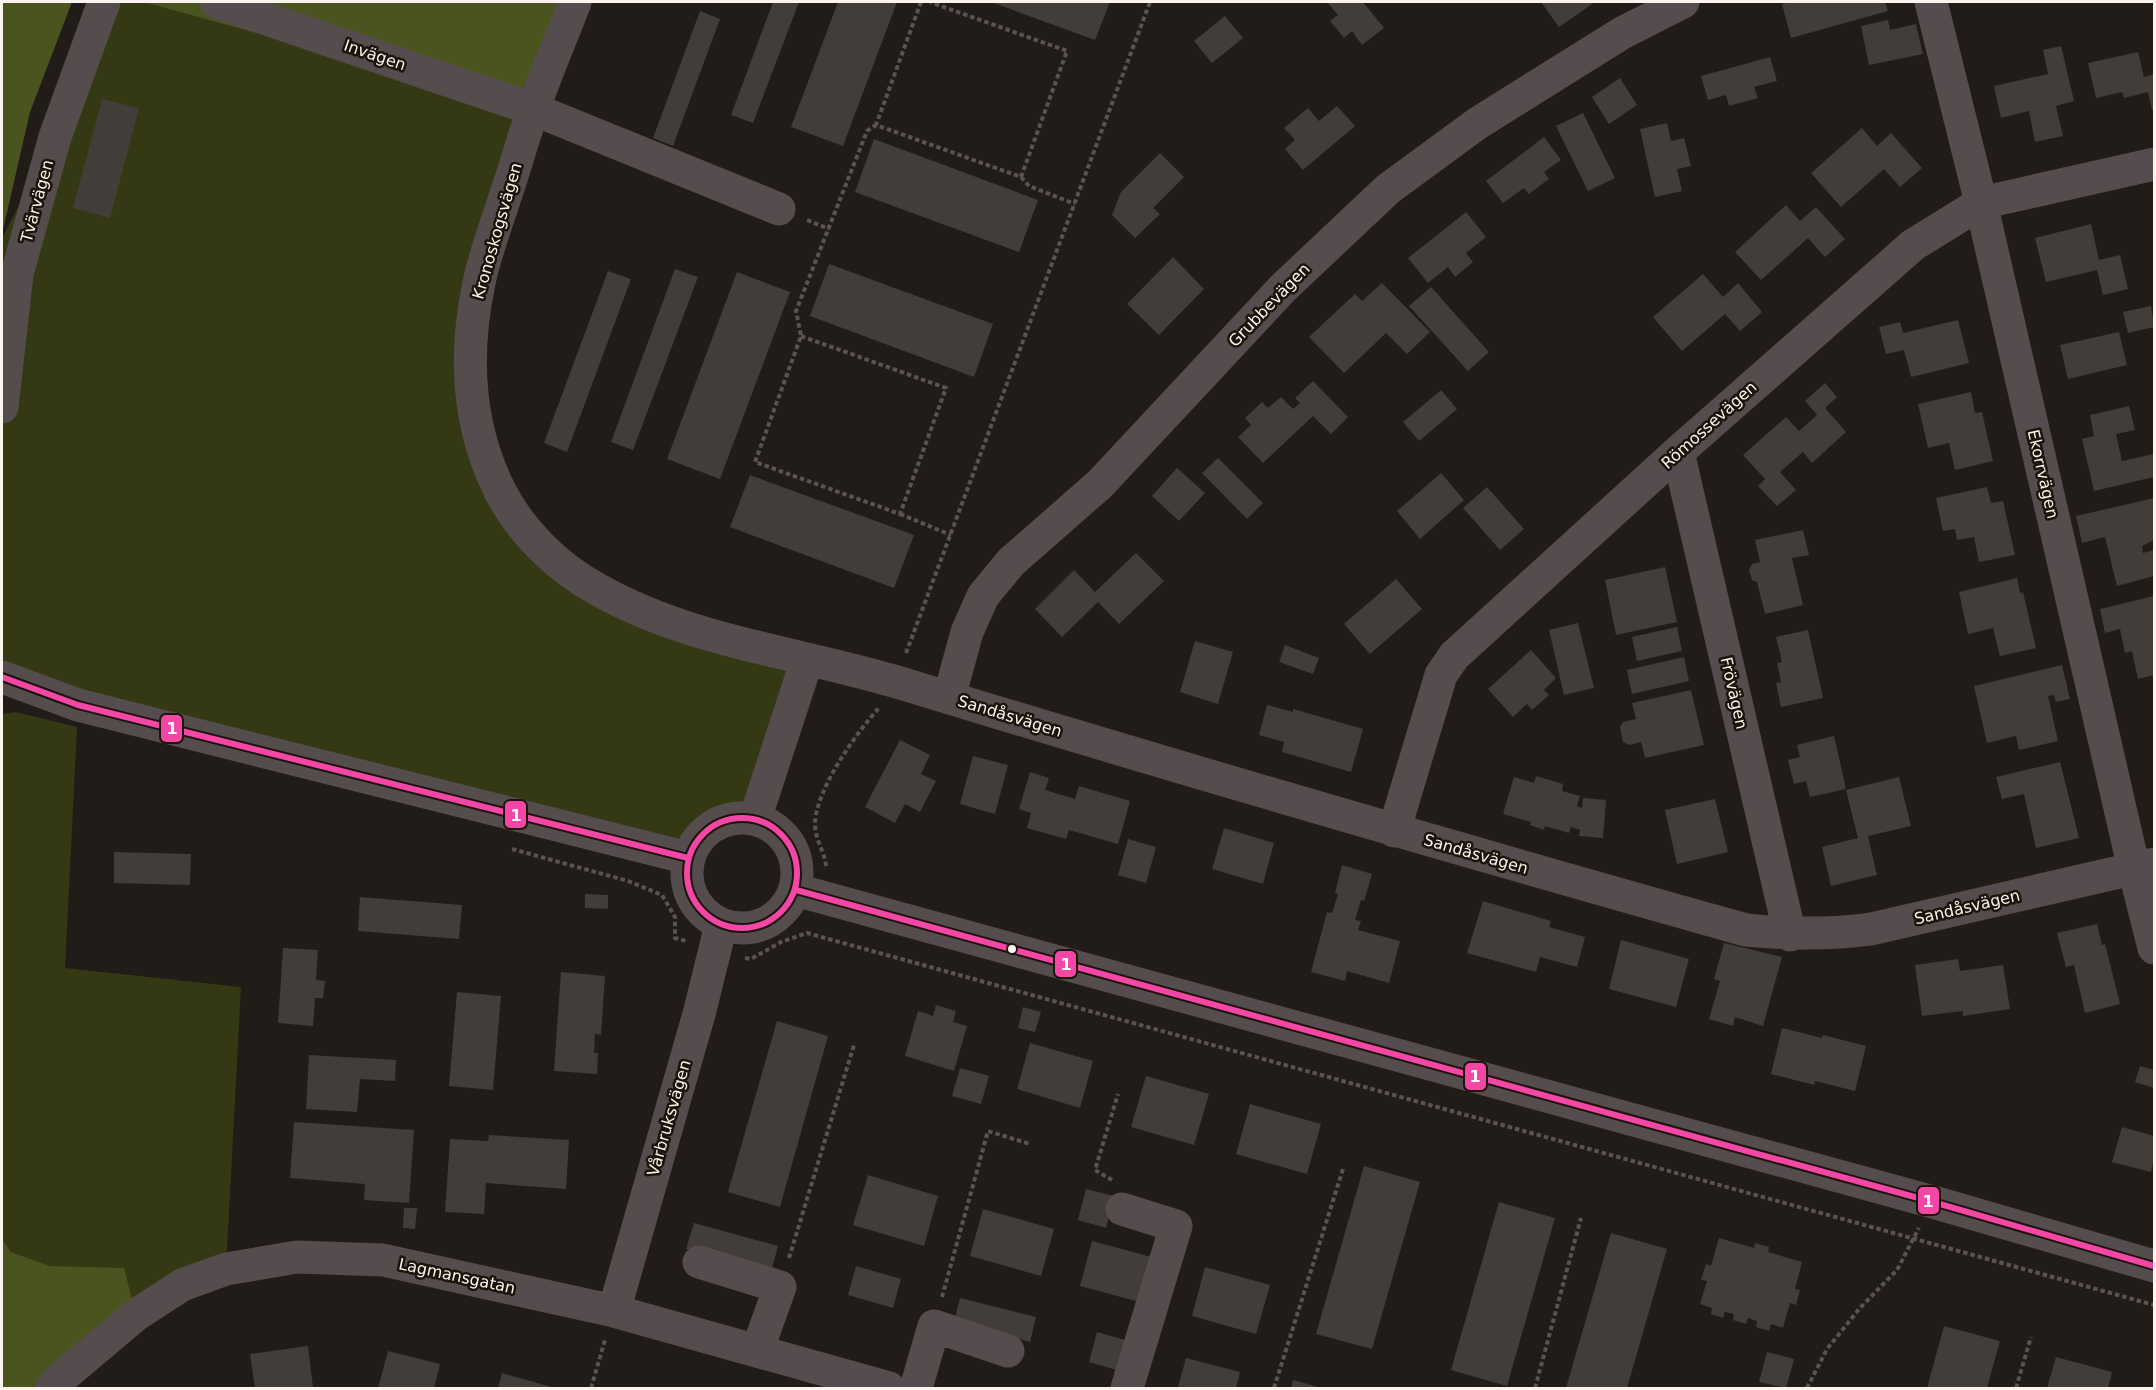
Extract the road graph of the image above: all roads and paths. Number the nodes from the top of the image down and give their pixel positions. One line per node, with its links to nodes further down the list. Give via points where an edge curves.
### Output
1 (104, 2): 17 (street, Tvärvägen, via 55,137 17,274)
2 (216, 2): 9 (street, Invägen)
3 (575, 2): 9 (street, Kronoskogsvägen)
4 (921, 2): 10 (path)
5 (930, 2): 12 (path, via 1067,51)
6 (1150, 2): 14 (path)
7 (1683, 2): 24 (street, Grubbevägen, via 1622,33 1478,123 1388,189 1283,288 1100,484 1011,562 983,596 967,632)
8 (1931, 2): 13 (street, Ekorrvägen)
9 (533, 109): 15 (street); 21 (street, Kronoskogsvägen, via 480,279 471,329 469,369 474,418 499,489 535,540 576,576 599,590 670,624)
10 (876, 125): 12 (path); 16 (path, via 867,131 796,311)
11 (2154, 164): 13 (street, Römossevägen)
12 (1022, 177): 14 (path, via 1029,186)
13 (1981, 202): 18 (street, Römossevägen, via 1912,245); 29 (street, Ekorrvägen)
14 (1075, 204): 20 (path)
15 (779, 209)
16 (801, 336): 19 (path, via 946,388); 19 (path, via 755,462)
17 (2, 407)
18 (1678, 452): 26 (street, Römossevägen, via 1447,664); 32 (street, Frövägen)
19 (900, 514): 20 (path)
20 (951, 535): 23 (path)
21 (807, 660): 23 (street, Sandåsvägen); 25 (street)
22 (2, 676): 28 (street, via 78,705)
23 (894, 681): 24 (street, Sandåsvägen); 30 (path, via 884,703 859,731 822,795 815,825 826,864)
24 (949, 698): 26 (street, Sandåsvägen)
25 (755, 819): 28 (street, via 733,818 709,828); 30 (street, via 770,824 791,846)
26 (1394, 831): 32 (street, Sandåsvägen, via 1746,930)
27 (501, 846): 33 (path, via 628,881 662,895 675,917 675,938)
28 (688, 858): 33 (street, via 686,878 692,898)
29 (2144, 866): 32 (street, Sandåsvägen, via 1870,929); 34 (street, Ekorrvägen)
30 (807, 893): 31 (path); 33 (street, via 766,924); 39 (street)
31 (807, 933): 33 (path, via 751,959); 45 (path)
32 (1790, 935)
33 (718, 938): 46 (street, Vårbruksvägen)
34 (2154, 948)
35 (854, 1045): 44 (path)
36 (1118, 1094): 40 (path, via 1095,1170 1120,1186)
37 (1030, 1144): 47 (path, via 988,1131)
38 (1343, 1169): 56 (path)
39 (1934, 1202): 43 (street); 58 (path, via 1897,1270 1827,1349)
40 (1122, 1209): 55 (street, via 1176,1226)
41 (1581, 1218): 57 (path)
42 (699, 1262): 44 (street)
43 (2154, 1266)
44 (780, 1287): 49 (street)
45 (2154, 1305)
46 (614, 1311): 49 (street, Lagmansgatan); 51 (street, Lagmansgatan, via 383,1260 297,1257 226,1269 182,1285 136,1315); 52 (path)
47 (934, 1326): 50 (street); 54 (street)
48 (2031, 1337): 59 (path)
49 (758, 1351): 53 (street, Lagmansgatan)
50 (1008, 1351)
51 (52, 1389)
52 (591, 1389)
53 (889, 1389)
54 (916, 1389)
55 (1127, 1389)
56 (1274, 1389)
57 (1535, 1389)
58 (1807, 1389)
59 (2016, 1389)

